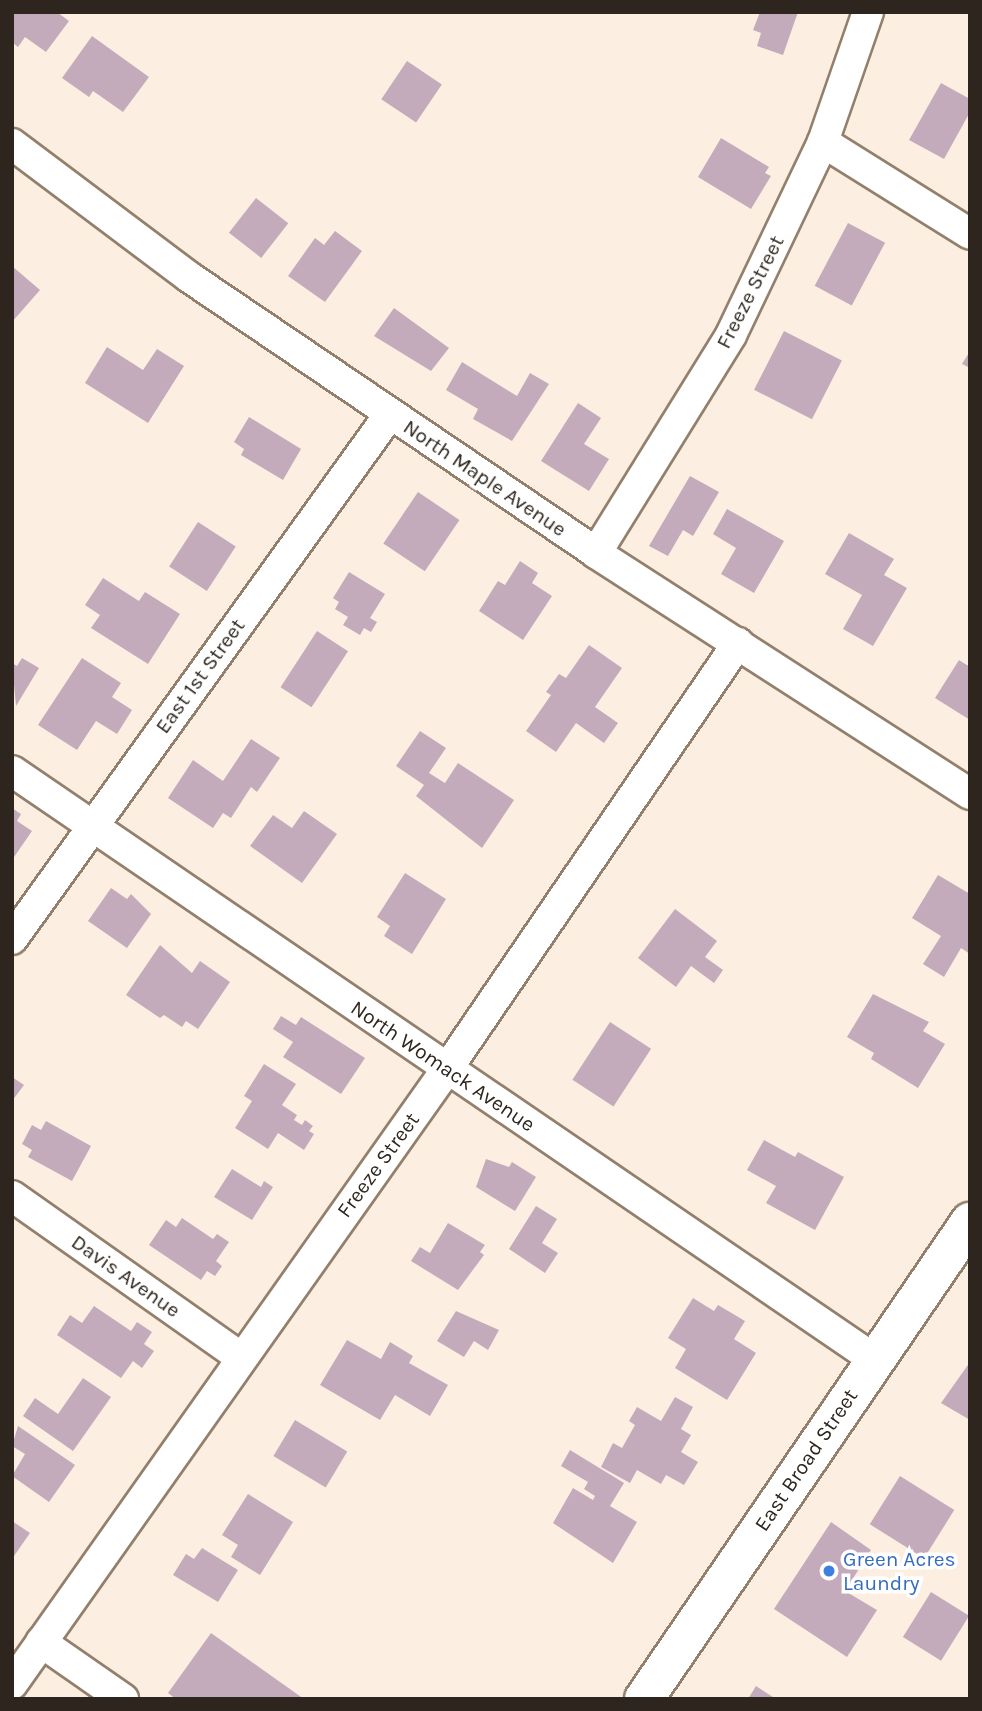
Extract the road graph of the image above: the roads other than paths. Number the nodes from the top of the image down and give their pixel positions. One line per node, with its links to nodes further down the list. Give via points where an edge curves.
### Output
1 (868, 12): 2 (street, Freeze Street)
2 (823, 142): 4 (street); 6 (street, Freeze Street, via 731,335)
3 (12, 144): 5 (street, North Maple Avenue, via 189,277)
4 (970, 234)
5 (390, 414): 6 (street, North Maple Avenue); 10 (street, East 1st Street)
6 (596, 553): 7 (street, North Maple Avenue)
7 (738, 643): 9 (street, North Maple Avenue); 12 (street, Freeze Street)
8 (12, 771): 10 (street, North Womack Avenue)
9 (970, 794)
10 (92, 827): 11 (street, East 1st Street); 12 (street, North Womack Avenue)
11 (12, 939)
12 (447, 1069): 15 (street, Freeze Street); 16 (street, North Womack Avenue)
13 (12, 1196): 15 (street, Davis Avenue)
14 (970, 1222): 16 (street, East Broad Street)
15 (240, 1357): 17 (street, Freeze Street)
16 (874, 1359): 20 (street, East Broad Street)
17 (41, 1642): 18 (street, Freeze Street); 19 (street)
18 (12, 1684)
19 (123, 1699)
20 (643, 1699)

